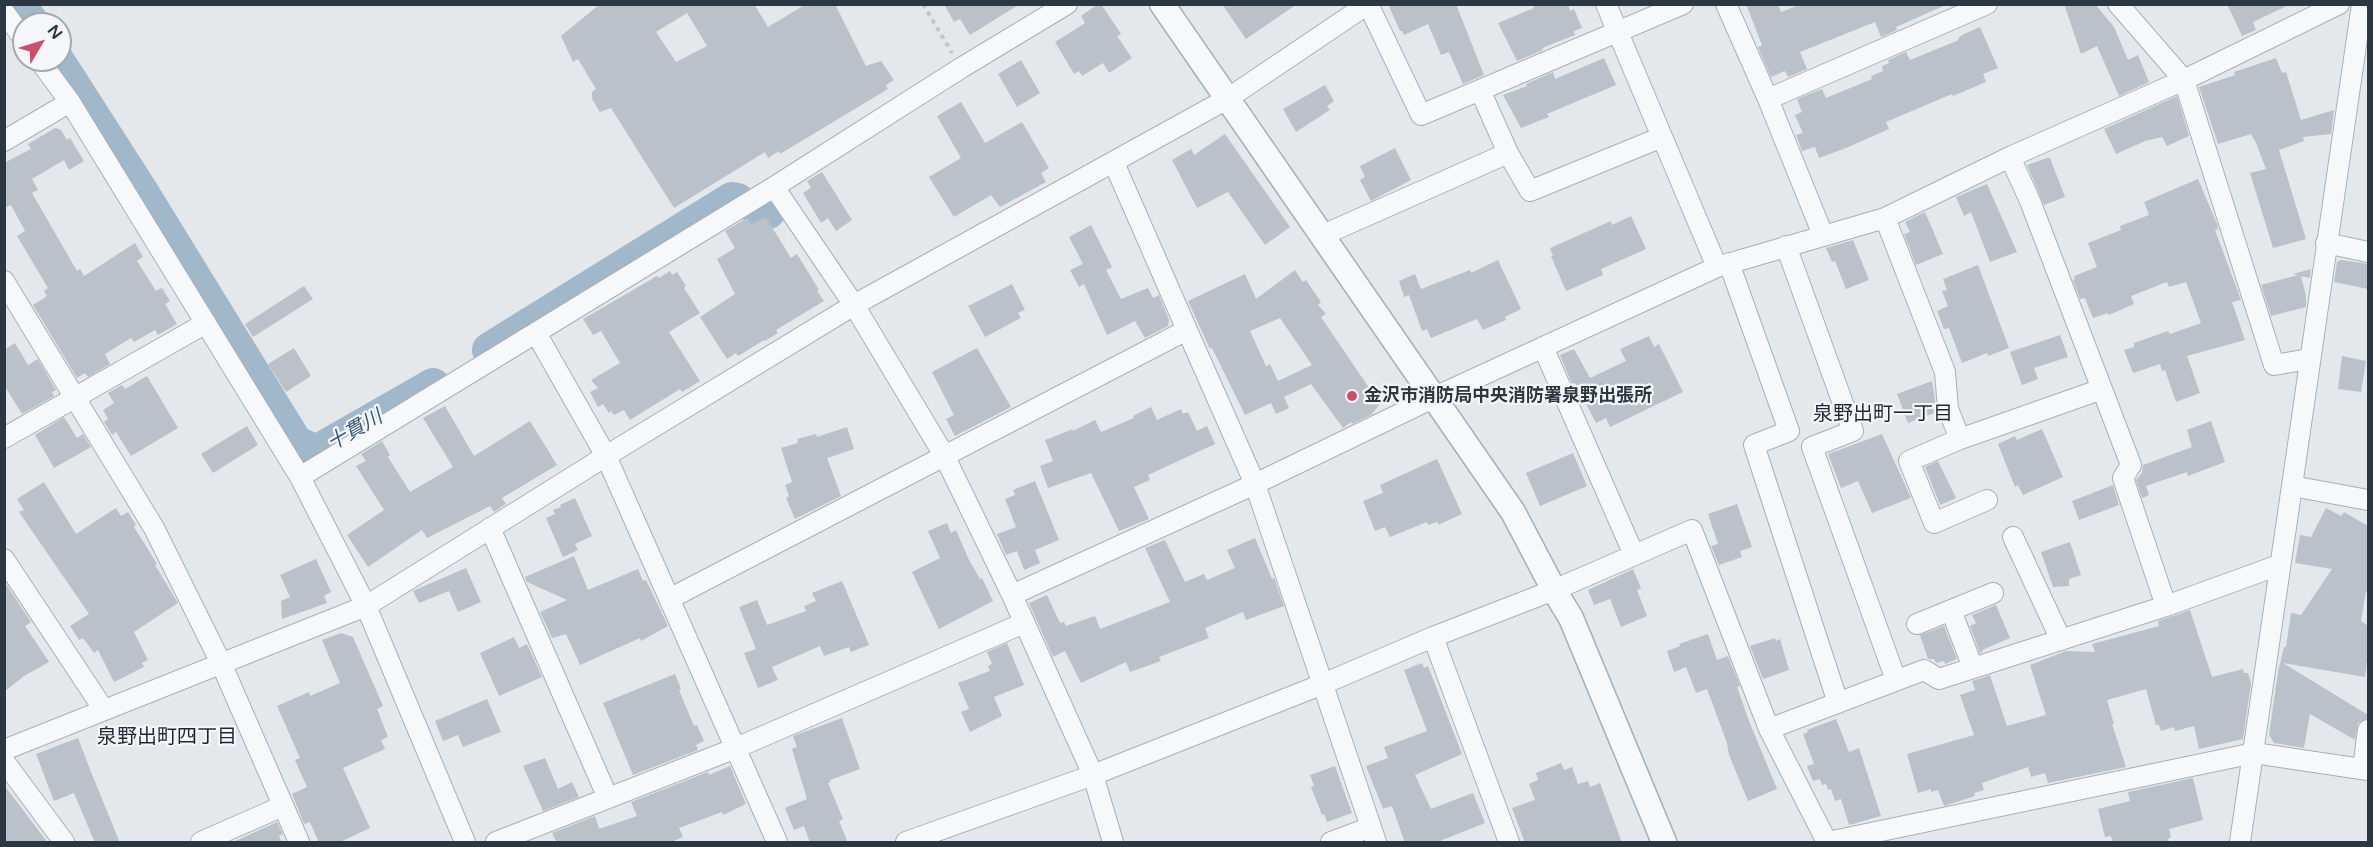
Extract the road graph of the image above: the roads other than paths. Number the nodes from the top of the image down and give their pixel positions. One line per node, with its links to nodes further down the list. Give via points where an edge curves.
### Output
1 (1068, 4): 23 (street)
2 (1162, 4): 15 (street)
3 (1368, 4): 14 (street, via 1421,115); 15 (street)
4 (1606, 4): 11 (street)
5 (1683, 4): 11 (street)
6 (1726, 4): 16 (street)
7 (1987, 4): 16 (street)
8 (2118, 4): 13 (street)
9 (2339, 4): 13 (street)
10 (2362, 4): 27 (street)
11 (1618, 33): 14 (street); 18 (street)
12 (48, 72): 17 (street)
13 (2184, 80): 21 (street); 37 (street, via 2274,365)
14 (1480, 90): 20 (street)
15 (1227, 99): 22 (street); 25 (street)
16 (1768, 99): 26 (street)
17 (70, 102): 19 (street); 33 (street)
18 (1662, 137): 20 (street, via 1530,190); 30 (street)
19 (4, 141)
20 (1508, 153): 25 (street)
21 (2010, 157): 24 (street); 38 (street)
22 (1114, 163): 32 (street); 34 (street)
23 (774, 187): 32 (street); 35 (street)
24 (1885, 218): 26 (street); 43 (street, via 1944,372 1948,408)
25 (1323, 235): 39 (street)
26 (1823, 235): 28 (street)
27 (2326, 243): 29 (street); 37 (street)
28 (1786, 246): 30 (street); 44 (street, via 1853,431)
29 (2368, 252)
30 (1723, 265): 36 (street); 41 (street)
31 (4, 281): 40 (street)
32 (854, 305): 45 (street); 46 (street)
33 (206, 323): 40 (street); 47 (street)
34 (1187, 330): 45 (street); 48 (street)
35 (536, 333): 46 (street); 47 (street)
36 (1543, 347): 39 (street); 54 (street)
37 (2309, 359): 49 (street)
38 (2102, 389): 43 (street); 62 (street, via 2131,465 2123,478)
39 (1434, 397): 48 (street); 57 (street, via 1514,512)
40 (74, 398): 42 (street); 68 (street, via 154,528)
41 (1789, 431): 44 (street); 72 (street, via 1754,445)
42 (4, 438)
43 (1960, 439): 50 (street, via 1909,460 1934,523)
44 (1812, 447): 70 (street)
45 (944, 455): 59 (street); 60 (street)
46 (606, 456): 52 (street); 60 (street)
47 (300, 477): 61 (street)
48 (1255, 484): 59 (street); 71 (street)
49 (2292, 486): 51 (street); 56 (street)
50 (1988, 500)
51 (2368, 500)
52 (490, 528): 61 (street); 82 (street)
53 (2013, 537): 67 (street)
54 (1634, 555): 57 (street); 74 (street, via 1692,530)
55 (4, 559): 73 (street)
56 (2279, 565): 62 (street); 78 (street)
57 (1554, 590): 66 (street); 95 (street, via 1572,618)
58 (1993, 593): 63 (street)
59 (1012, 595): 64 (street)
60 (669, 599): 76 (street)
61 (366, 606): 68 (street); 88 (street)
62 (2166, 606): 67 (street)
63 (1951, 610): 65 (street); 69 (street)
64 (1024, 623): 76 (street); 81 (street)
65 (1917, 624)
66 (1433, 637): 71 (street); 94 (street)
67 (2061, 640): 69 (street)
68 (221, 663): 73 (street); 83 (street)
69 (1973, 668): 70 (street, via 1939,679 1924,670)
70 (1896, 680): 72 (street)
71 (1323, 684): 81 (street); 84 (street)
72 (1838, 703): 74 (street)
73 (104, 710): 77 (street)
74 (1769, 729): 96 (street)
75 (2368, 730): 80 (street)
76 (736, 748): 82 (street); 90 (street)
77 (4, 750)
78 (2254, 753): 80 (street); 96 (street); 97 (street)
79 (4, 761): 85 (street)
80 (2366, 770)
81 (1093, 776): 91 (street); 92 (street)
82 (608, 798): 89 (street)
83 (283, 806): 86 (street); 87 (street)
84 (1374, 835): 93 (street)
85 (64, 843)
86 (201, 843)
87 (299, 843)
88 (465, 843)
89 (496, 843)
90 (777, 843)
91 (906, 843)
92 (1113, 843)
93 (1331, 843)
94 (1509, 843)
95 (1664, 843)
96 (1827, 843)
97 (2240, 843)

